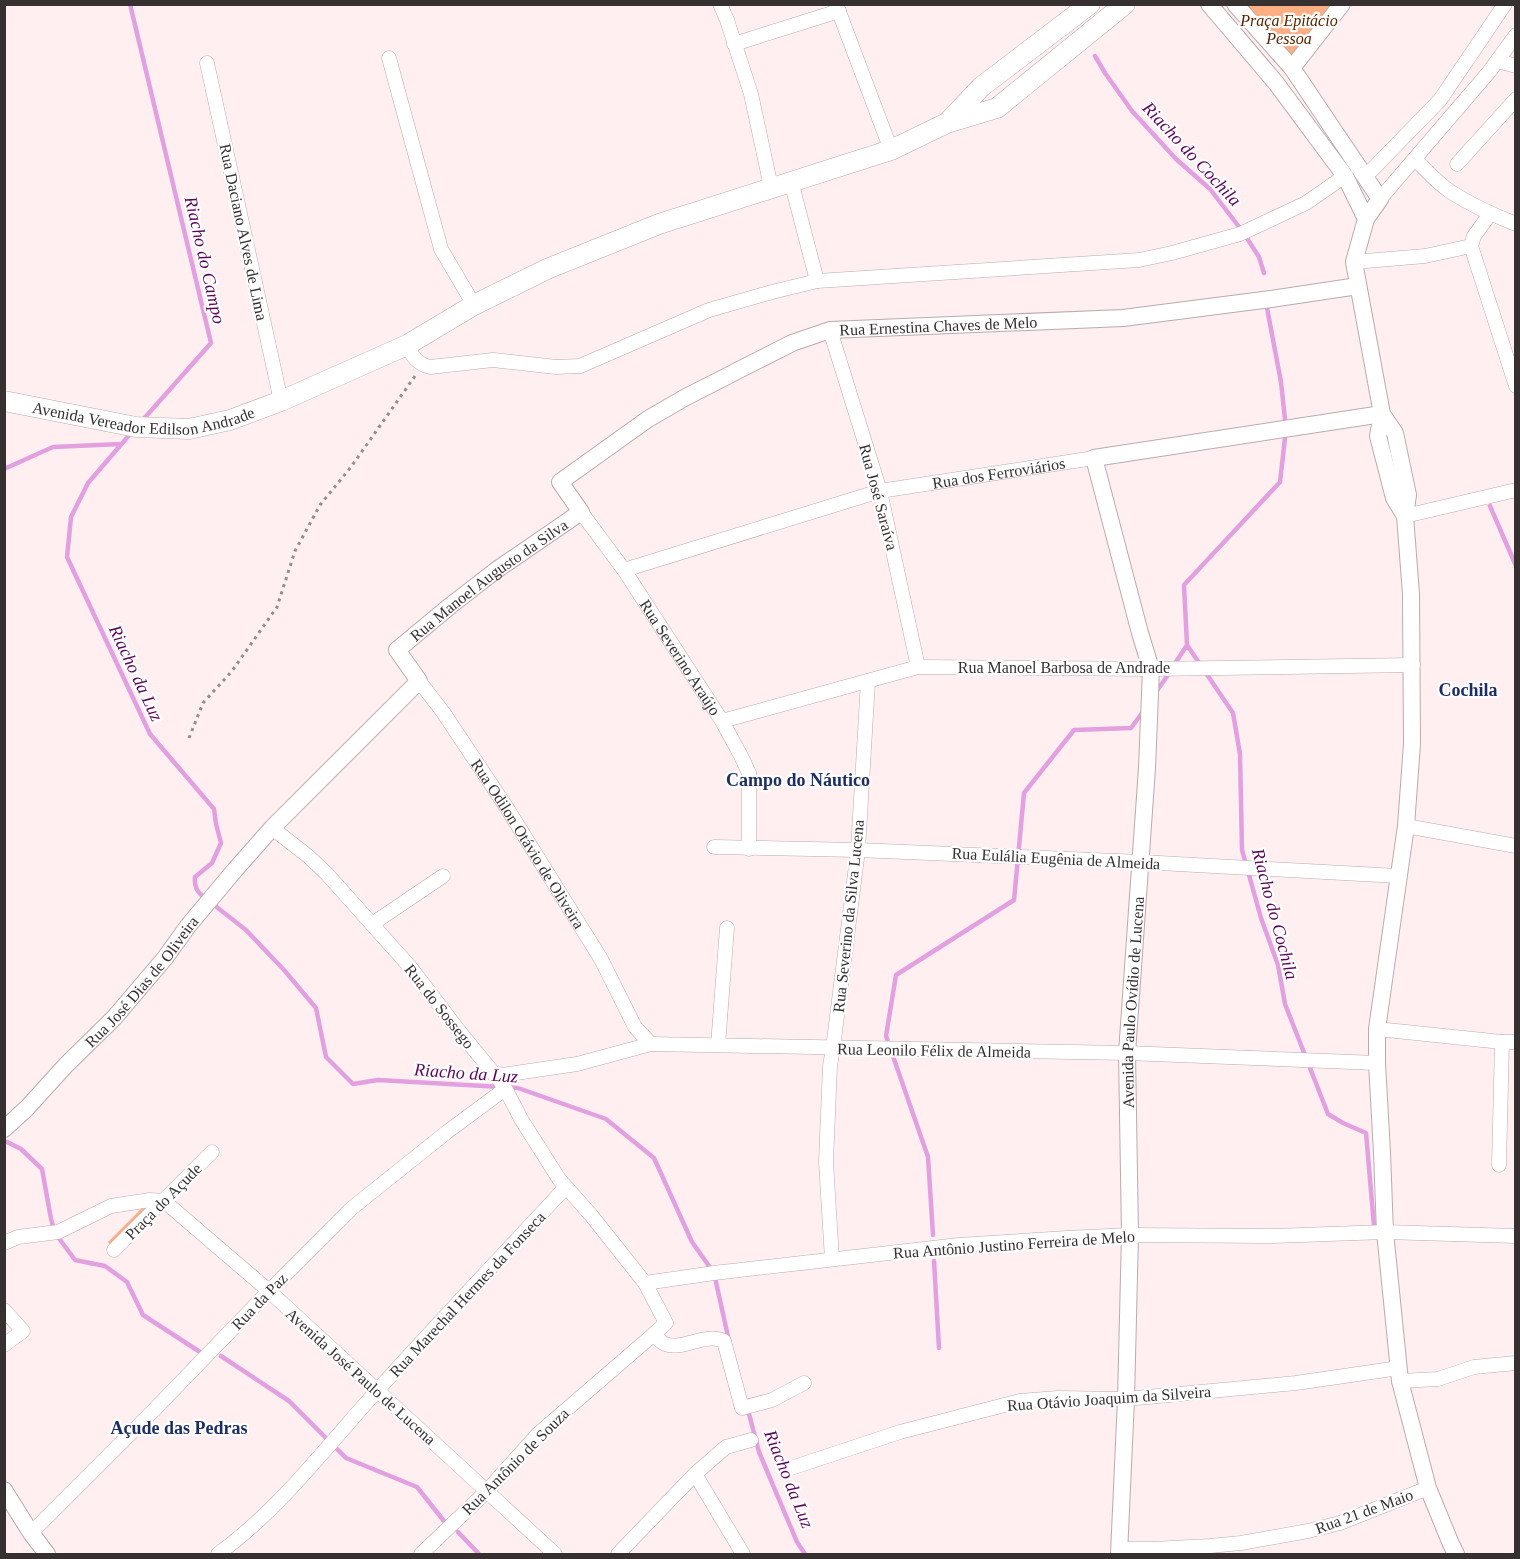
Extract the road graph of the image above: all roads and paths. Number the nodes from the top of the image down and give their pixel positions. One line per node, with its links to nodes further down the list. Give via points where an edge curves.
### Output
1 (720, 4): 10 (street)
2 (1090, 4): 18 (main road, via 981,87)
3 (1125, 4): 18 (main road, via 998,108)
4 (1209, 4): 16 (street)
5 (1234, 4): 15 (street)
6 (1342, 4): 15 (street)
7 (1506, 4): 23 (street, via 1440,100)
8 (838, 8): 10 (street); 19 (street)
9 (1515, 35): 12 (street)
10 (734, 44): 25 (street, via 751,94)
11 (389, 58): 34 (street, via 441,249)
12 (1498, 61): 14 (street); 20 (street)
13 (207, 63): 40 (street, Rua Daciano Alves de Lima)
14 (1515, 66)
15 (1292, 68): 16 (street, via 1290,83 1285,86); 23 (street)
16 (1276, 82): 22 (street)
17 (1515, 99): 21 (street)
18 (947, 123): 19 (main road, Avenida Vereador Edilson Andrade)
19 (891, 150): 24 (main road, Avenida Vereador Edilson Andrade)
20 (1415, 159): 26 (street); 27 (street, via 1451,192)
21 (1457, 164)
22 (1345, 176): 28 (street); 32 (street, via 1306,203 1240,234 1139,260)
23 (1368, 180): 26 (street)
24 (791, 182): 25 (main road, Avenida Vereador Edilson Andrade); 32 (street)
25 (771, 188): 34 (main road, Avenida Vereador Edilson Andrade, via 659,224 547,269)
26 (1380, 199): 28 (street)
27 (1490, 214): 29 (street); 30 (street)
28 (1366, 219): 31 (street)
29 (1515, 224)
30 (1471, 246): 31 (street, via 1425,256); 38 (street)
31 (1354, 262): 33 (street)
32 (817, 281): 37 (street, via 709,310 579,366 493,360 438,367)
33 (1358, 286): 35 (street, Rua Ernestina Chaves de Melo, via 1122,318); 41 (street)
34 (474, 305): 36 (main road, Avenida Vereador Edilson Andrade)
35 (830, 330): 43 (street, Rua Ernestina Chaves de Melo, via 792,343 686,397 648,419); 45 (street, Rua José Saraíva)
36 (407, 345): 37 (street); 40 (main road, Avenida Vereador Edilson Andrade)
37 (423, 365): 56 (path, via 320,505 295,551 277,607 232,671 203,703)
38 (1515, 386)
39 (4, 401): 40 (main road, Avenida Vereador Edilson Andrade, via 136,427 189,429 230,420)
40 (280, 402)
41 (1382, 414): 42 (street, Rua dos Ferroviários); 47 (street, via 1395,433 1408,495)
42 (1094, 459): 45 (street, Rua dos Ferroviários); 52 (street, Avenida Paulo Ovídio de Lucena)
43 (560, 482): 46 (street, Rua Severino Araújo)
44 (1515, 490): 47 (street)
45 (880, 491): 48 (street, Rua dos Ferroviários); 51 (street, Rua José Saraíva)
46 (580, 512): 48 (street, Rua Severino Araújo); 49 (street, Rua Manoel Augusto da Silva, via 495,571)
47 (1405, 516): 50 (street)
48 (624, 570): 55 (street, Rua Severino Araújo)
49 (397, 650): 53 (street, Rua Odilon Otávio de Oliveira)
50 (1413, 665): 52 (street, Rua Manoel Barbosa de Andrade); 57 (street)
51 (918, 667): 52 (street, Rua Manoel Barbosa de Andrade); 54 (street, Rua Manoel Barbosa de Andrade)
52 (1151, 669): 63 (street, Avenida Paulo Ovídio de Lucena)
53 (419, 681): 58 (street, Rua José Dias de Oliveira); 70 (street, Rua Odilon Otávio de Oliveira, via 505,805 601,959 635,1027)
54 (867, 681): 55 (street, Rua Manoel Barbosa de Andrade); 62 (street, Rua Severino da Silva Lucena)
55 (722, 721): 61 (street, Rua Severino Araújo, via 749,773)
56 (189, 738)
57 (1406, 826): 59 (street); 65 (street)
58 (272, 828): 66 (street, Rua do Sossego, via 327,874); 77 (street, Rua José Dias de Oliveira, via 114,1018)
59 (1515, 846)
60 (714, 847): 61 (street, Rua Eulália Eugênia de Almeida)
61 (749, 849): 62 (street, Rua Eulália Eugênia de Almeida)
62 (858, 850): 63 (street, Rua Eulália Eugênia de Almeida); 72 (street, Rua Severino da Silva Lucena)
63 (1141, 862): 65 (street, Rua Eulália Eugênia de Almeida); 73 (street, Avenida Paulo Ovídio de Lucena)
64 (442, 876): 66 (street)
65 (1398, 876): 68 (street)
66 (372, 924): 75 (street, Rua do Sossego)
67 (727, 928): 71 (street)
68 (1377, 1029): 69 (street); 74 (street)
69 (1509, 1042): 79 (street)
70 (651, 1044): 71 (street, Rua Leonilo Félix de Almeida); 75 (street, Rua Leonilo Félix de Almeida, via 577,1064)
71 (718, 1045): 72 (street, Rua Leonilo Félix de Almeida)
72 (833, 1048): 73 (street, Rua Leonilo Félix de Almeida); 87 (street, Rua Severino da Silva Lucena, via 826,1162)
73 (1127, 1053): 74 (street, Rua Leonilo Félix de Almeida); 83 (street, Avenida Paulo Ovídio de Lucena)
74 (1377, 1063): 82 (street)
75 (495, 1076): 76 (street, Rua do Sossego)
76 (505, 1089): 80 (street, Rua do Sossego); 89 (street, Rua da Paz, via 352,1208)
77 (4, 1129)
78 (212, 1152): 81 (street, Praça do Açude)
79 (1499, 1165)
80 (565, 1188): 88 (street, Rua do Sossego); 97 (street, Rua Marechal Hermes da Fonseca)
81 (164, 1201): 85 (street, via 111,1206 58,1232 18,1237); 86 (street, Praça do Açude); 89 (street, Avenida José Paulo de Lucena)
82 (1385, 1232): 83 (street, Rua Antônio Justino Ferreira de Melo); 84 (street, Rua Antônio Justino Ferreira de Melo); 95 (street)
83 (1130, 1235): 87 (street, Rua Antônio Justino Ferreira de Melo, via 959,1245); 98 (street, Avenida Paulo Ovídio de Lucena)
84 (1515, 1236)
85 (4, 1243)
86 (114, 1250)
87 (832, 1259): 88 (street, Rua Antônio Justino Ferreira de Melo)
88 (645, 1282): 91 (street, Rua do Sossego)
89 (269, 1291): 97 (street, Avenida José Paulo de Lucena); 105 (street, Rua da Paz)
90 (4, 1310): 93 (street, via 23,1331)
91 (666, 1323): 92 (street, Rua Antônio de Souza)
92 (654, 1334): 96 (street, via 663,1344 672,1346 716,1337 723,1341 742,1407 772,1401); 104 (street, Rua Antônio de Souza, via 538,1434)
93 (4, 1345)
94 (1515, 1363): 95 (street, Rua Otávio Joaquim da Silveira, via 1474,1367 1438,1379)
95 (1400, 1375): 98 (street, Rua Otávio Joaquim da Silveira); 102 (street)
96 (804, 1383)
97 (377, 1391): 104 (street, Avenida José Paulo de Lucena); 108 (street, Rua Marechal Hermes da Fonseca, via 261,1519)
98 (1126, 1399): 100 (street, Rua Otávio Joaquim da Silveira, via 1020,1401 921,1426); 106 (street, Avenida Paulo Ovídio de Lucena)
99 (751, 1440): 101 (street, via 726,1447)
100 (791, 1468)
101 (695, 1474): 111 (street); 112 (street)
102 (1428, 1488): 106 (street, Rua 21 de Maio, via 1308,1532 1210,1546); 113 (street)
103 (4, 1490): 105 (street)
104 (487, 1491): 109 (street, Rua Antônio de Souza); 110 (street, Avenida José Paulo de Lucena)
105 (30, 1533): 107 (street)
106 (1120, 1552)
107 (47, 1554)
108 (218, 1554)
109 (421, 1554)
110 (555, 1554)
111 (618, 1554)
112 (742, 1554)
113 (1456, 1554)

